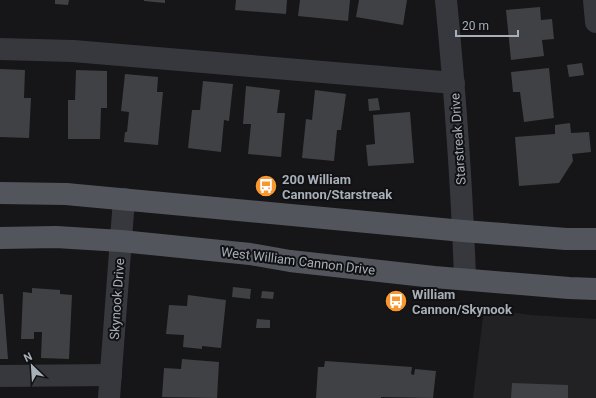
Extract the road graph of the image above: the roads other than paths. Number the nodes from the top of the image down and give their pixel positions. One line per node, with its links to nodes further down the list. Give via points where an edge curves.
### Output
1 (446, 0): 5 (street, Starstreak Drive)
2 (594, 0): 3 (street)
3 (596, 22)
4 (0, 49): 5 (street, via 73,51)
5 (454, 83): 8 (street, Starstreak Drive)
6 (0, 193): 7 (main road, via 66,194)
7 (124, 199): 8 (main road); 11 (street, Skynook Drive)
8 (463, 231): 10 (main road); 12 (street, Starstreak Drive)
9 (0, 238): 11 (main road, West William Cannon Drive, via 56,237)
10 (596, 239)
11 (121, 241): 12 (main road, West William Cannon Drive); 14 (street, Skynook Drive)
12 (465, 279): 13 (main road, West William Cannon Drive)
13 (596, 289)
14 (111, 375): 15 (street); 16 (street, Skynook Drive)
15 (0, 376)
16 (109, 398)

